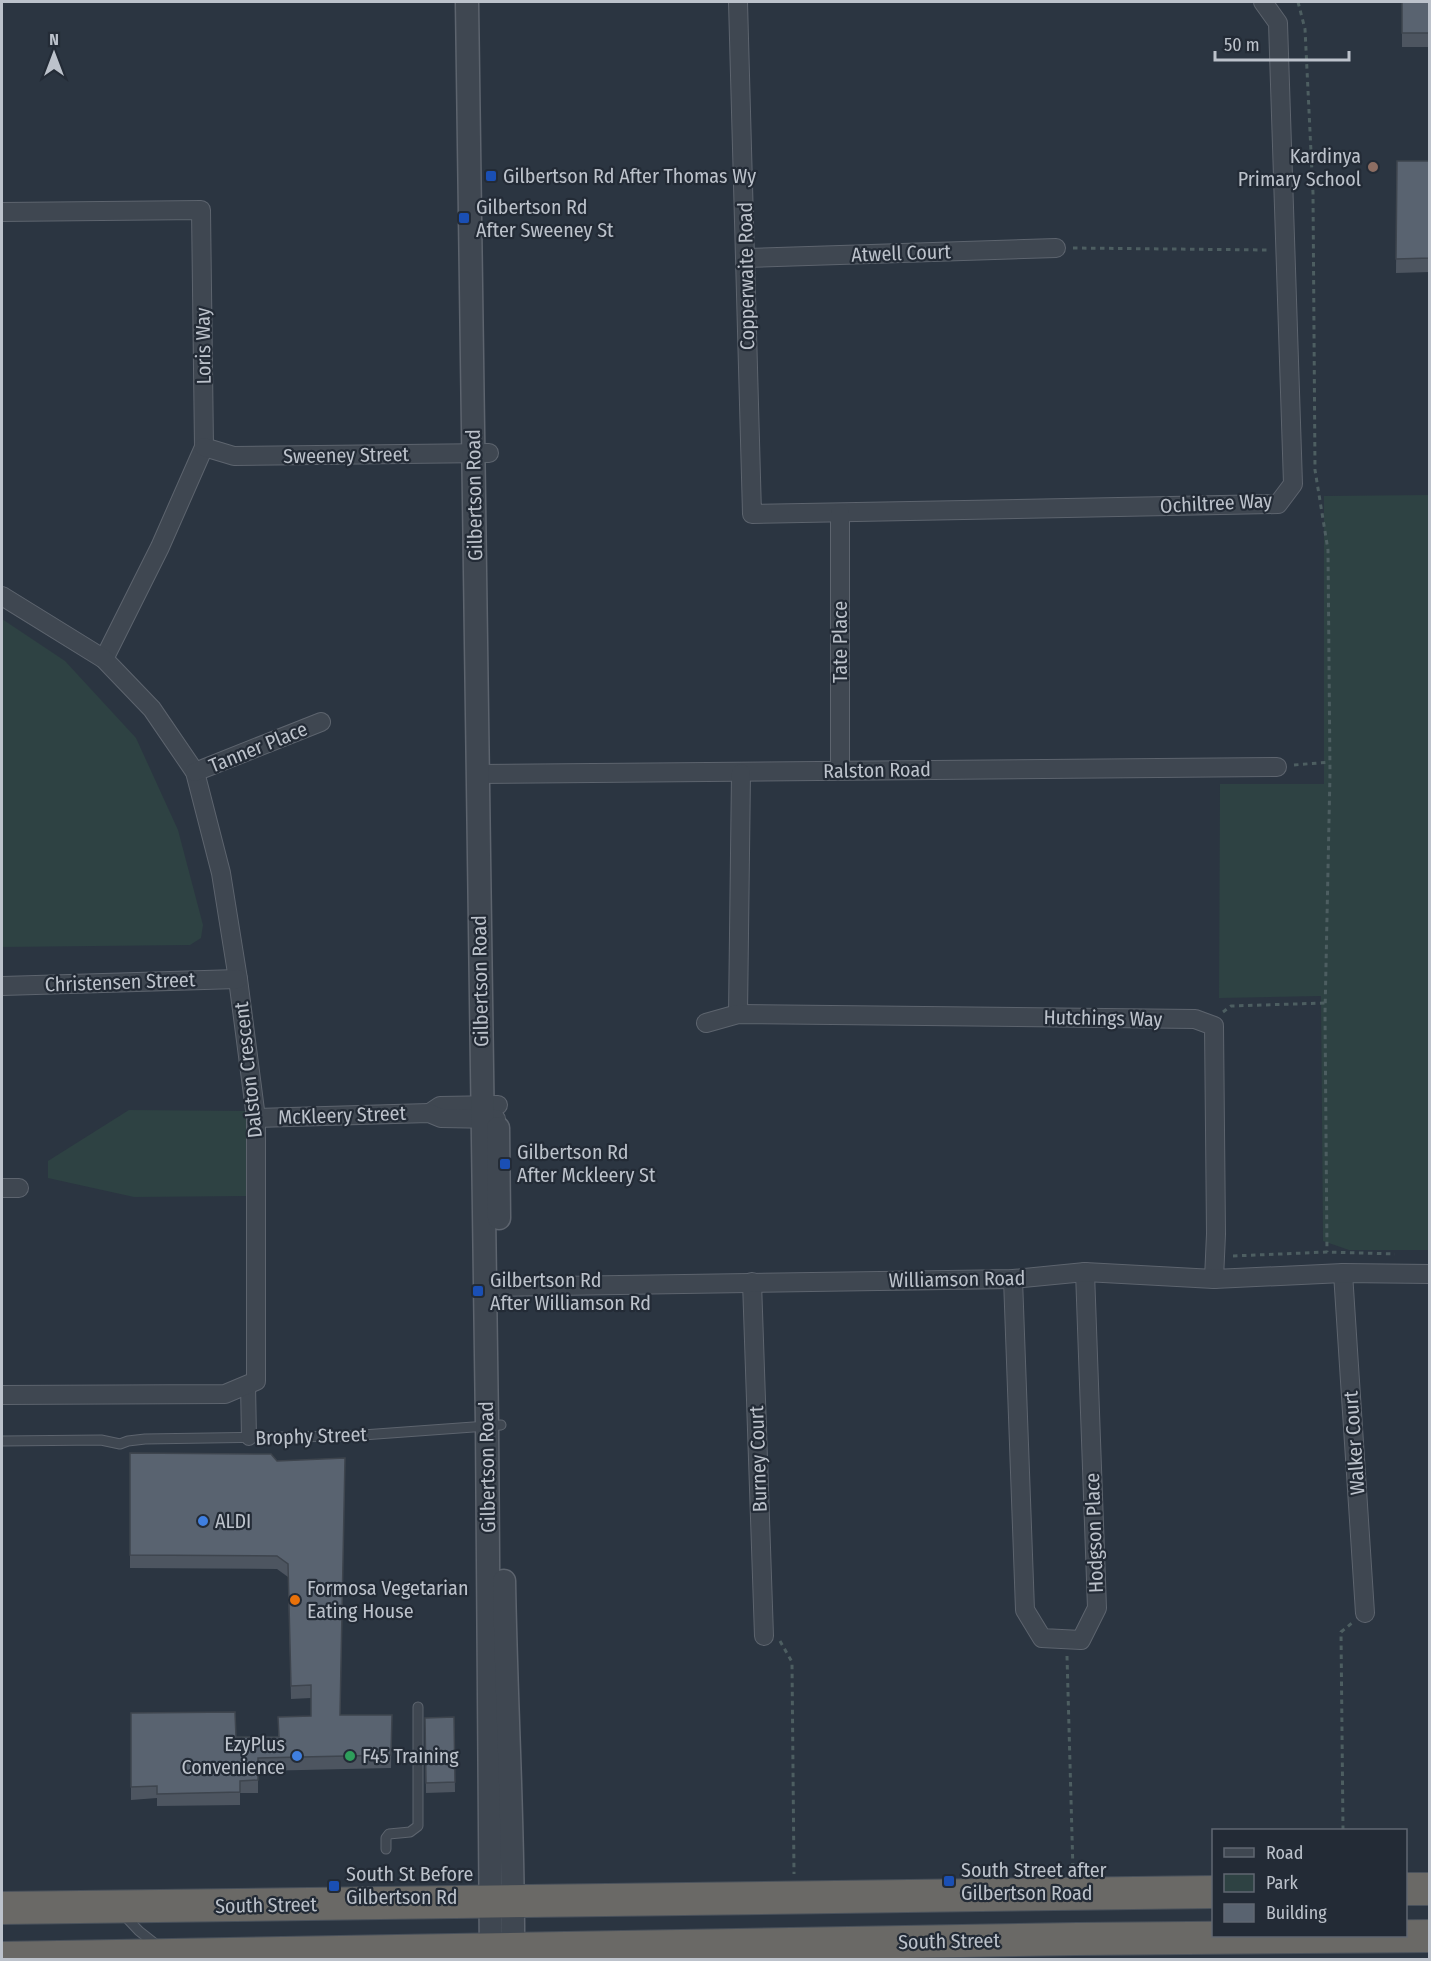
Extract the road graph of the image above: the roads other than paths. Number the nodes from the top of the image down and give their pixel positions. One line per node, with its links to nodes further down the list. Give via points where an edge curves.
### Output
1 (467, 2): 9 (street, Gilbertson Road)
2 (480, 2): 9 (street, Gilbertson Road)
3 (738, 2): 7 (street, Copperwaite Road)
4 (1263, 2): 10 (street, Ochiltree Way, via 1278,23 1293,484 1278,504)
5 (2, 212): 8 (street, Loris Way, via 201,210)
6 (1056, 248): 7 (street, Atwell Court)
7 (746, 258): 11 (street, Copperwaite Road)
8 (204, 447): 9 (street, Sweeney Street, via 234,456); 13 (street, Loris Way)
9 (481, 453): 19 (street, Gilbertson Road)
10 (840, 513): 11 (street, Ochiltree Way); 16 (street, Tate Place)
11 (752, 514)
12 (2, 596): 13 (street, Dalston Crescent)
13 (104, 659): 17 (street, Dalston Crescent, via 152,709)
14 (321, 722): 17 (street, Tanner Place)
15 (1277, 767): 16 (street, Ralston Road)
16 (840, 770): 18 (street, Ralston Road)
17 (195, 772): 20 (street, Dalston Crescent, via 221,873)
18 (741, 773): 19 (street, Ralston Road); 22 (street)
19 (485, 774): 24 (street, Gilbertson Road)
20 (238, 979): 21 (street, Christensen Street); 25 (street, Dalston Crescent)
21 (2, 986)
22 (738, 1014): 23 (street, Hutchings Way); 30 (street, Hutchings Way, via 1195,1019 1214,1026)
23 (706, 1023)
24 (490, 1112): 25 (street, McKleery Street, via 441,1118 429,1113); 32 (street, Gilbertson Road)
25 (256, 1118): 33 (street, Dalston Crescent, via 256,1381)
26 (1085, 1272): 29 (street, Williamson Road); 29 (street, Hodgson Place, via 1097,1608 1082,1640 1042,1638 1025,1610); 30 (street, Williamson Road)
27 (1343, 1273): 28 (street, Williamson Road); 30 (street, Williamson Road); 38 (street, Walker Court)
28 (1430, 1274)
29 (1013, 1279): 31 (street, Williamson Road)
30 (1214, 1279)
31 (752, 1282): 32 (street, Williamson Road); 39 (street, Burney Court)
32 (492, 1287): 35 (street, Gilbertson Road)
33 (248, 1384): 34 (street, via 225,1394); 36 (street)
34 (2, 1395)
35 (494, 1425): 36 (lane, Brophy Street, via 349,1436); 45 (street, Gilbertson Road, via 506,1707)
36 (249, 1438): 37 (lane, Brophy Street, via 145,1439 120,1444 101,1440)
37 (2, 1441)
38 (1365, 1613)
39 (764, 1635)
40 (418, 1707): 41 (lane, via 418,1826 410,1832 389,1834)
41 (386, 1849)
42 (1407, 1889): 43 (highway)
43 (1430, 1889)
44 (1212, 1892): 45 (highway, South Street)
45 (501, 1902): 47 (highway, South Street); 53 (street, Gilbertson Road)
46 (2, 1908): 47 (highway, South Street)
47 (118, 1908): 54 (lane, via 139,1932)
48 (1430, 1936): 50 (highway, South Street)
49 (1403, 1937): 51 (highway, South Street)
50 (1407, 1937)
51 (1077, 1949): 52 (highway, South Street)
52 (714, 1952): 53 (highway, South Street)
53 (501, 1954): 54 (highway, South Street)
54 (170, 1955): 55 (highway, South Street)
55 (2, 1958)

